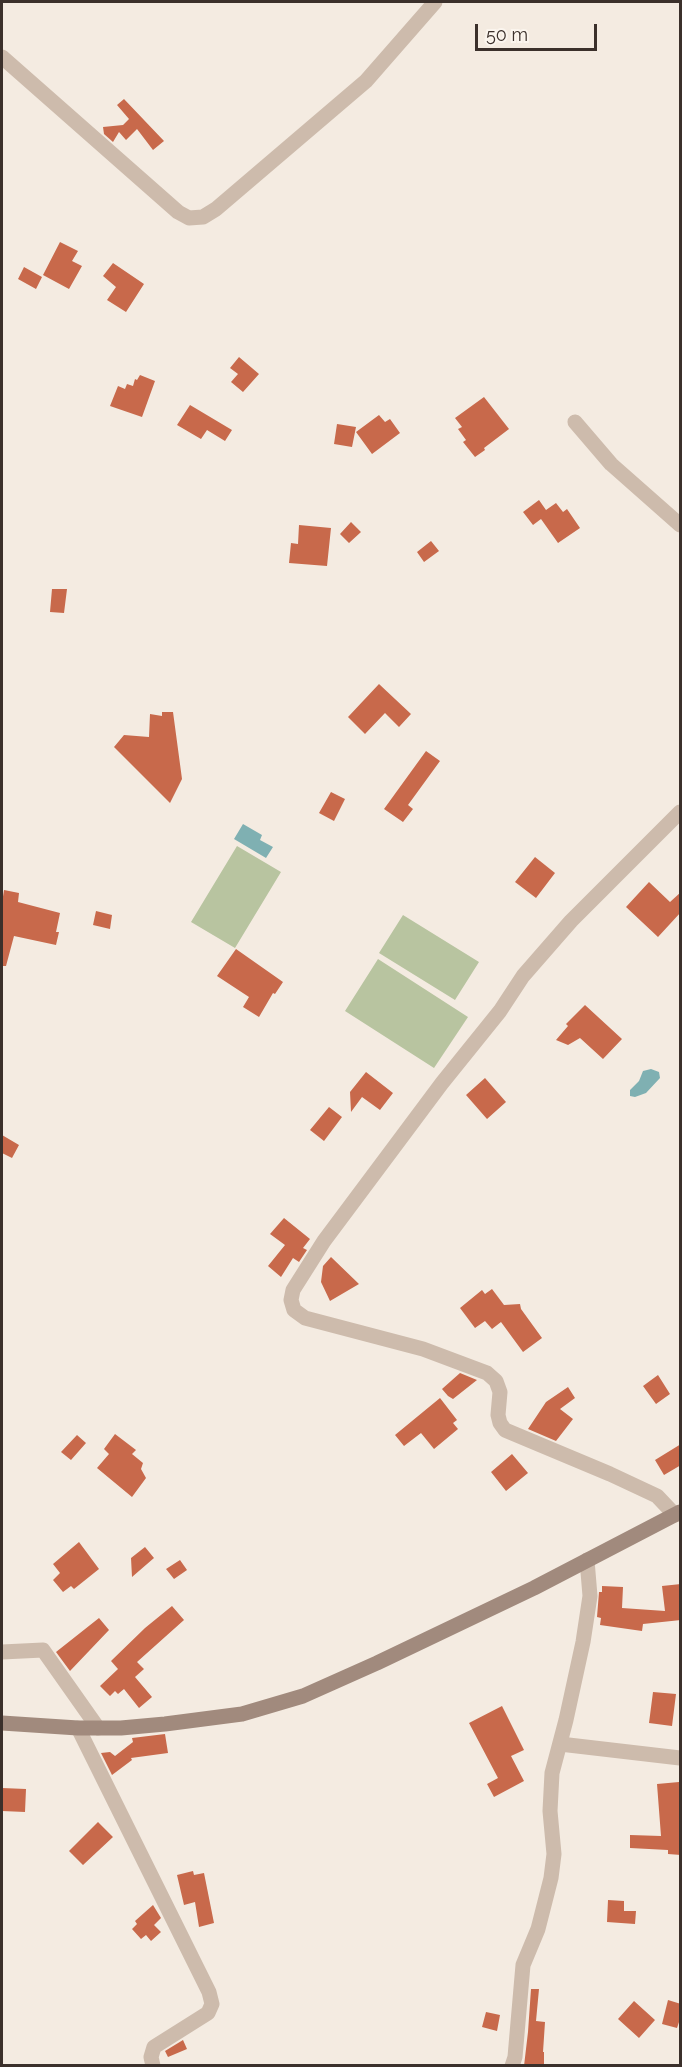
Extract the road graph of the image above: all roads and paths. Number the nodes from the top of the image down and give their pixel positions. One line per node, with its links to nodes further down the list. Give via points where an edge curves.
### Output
1 (435, 2): 2 (street, via 366,81 202,217 189,218 178,212)
2 (2, 57)
3 (574, 422): 4 (street, via 611,464)
4 (681, 525)
5 (681, 812): 6 (street, via 523,976 324,1241 293,1290 291,1300 294,1311 305,1318 423,1349 487,1373 500,1392 498,1415 505,1430 657,1496)
6 (678, 1513): 7 (main road)
7 (587, 1560): 11 (main road, via 303,1696 242,1714 204,1720); 12 (street, via 590,1596)
8 (2, 1652): 11 (street, via 43,1650)
9 (2, 1723): 10 (main road)
10 (78, 1728): 11 (main road); 14 (street, via 212,2004 208,2013 154,2047)
11 (98, 1728)
12 (560, 1744): 13 (street); 15 (street, via 552,1773 551,1878 538,1929 523,1965)
13 (681, 1758)
14 (153, 2066)
15 (512, 2066)

